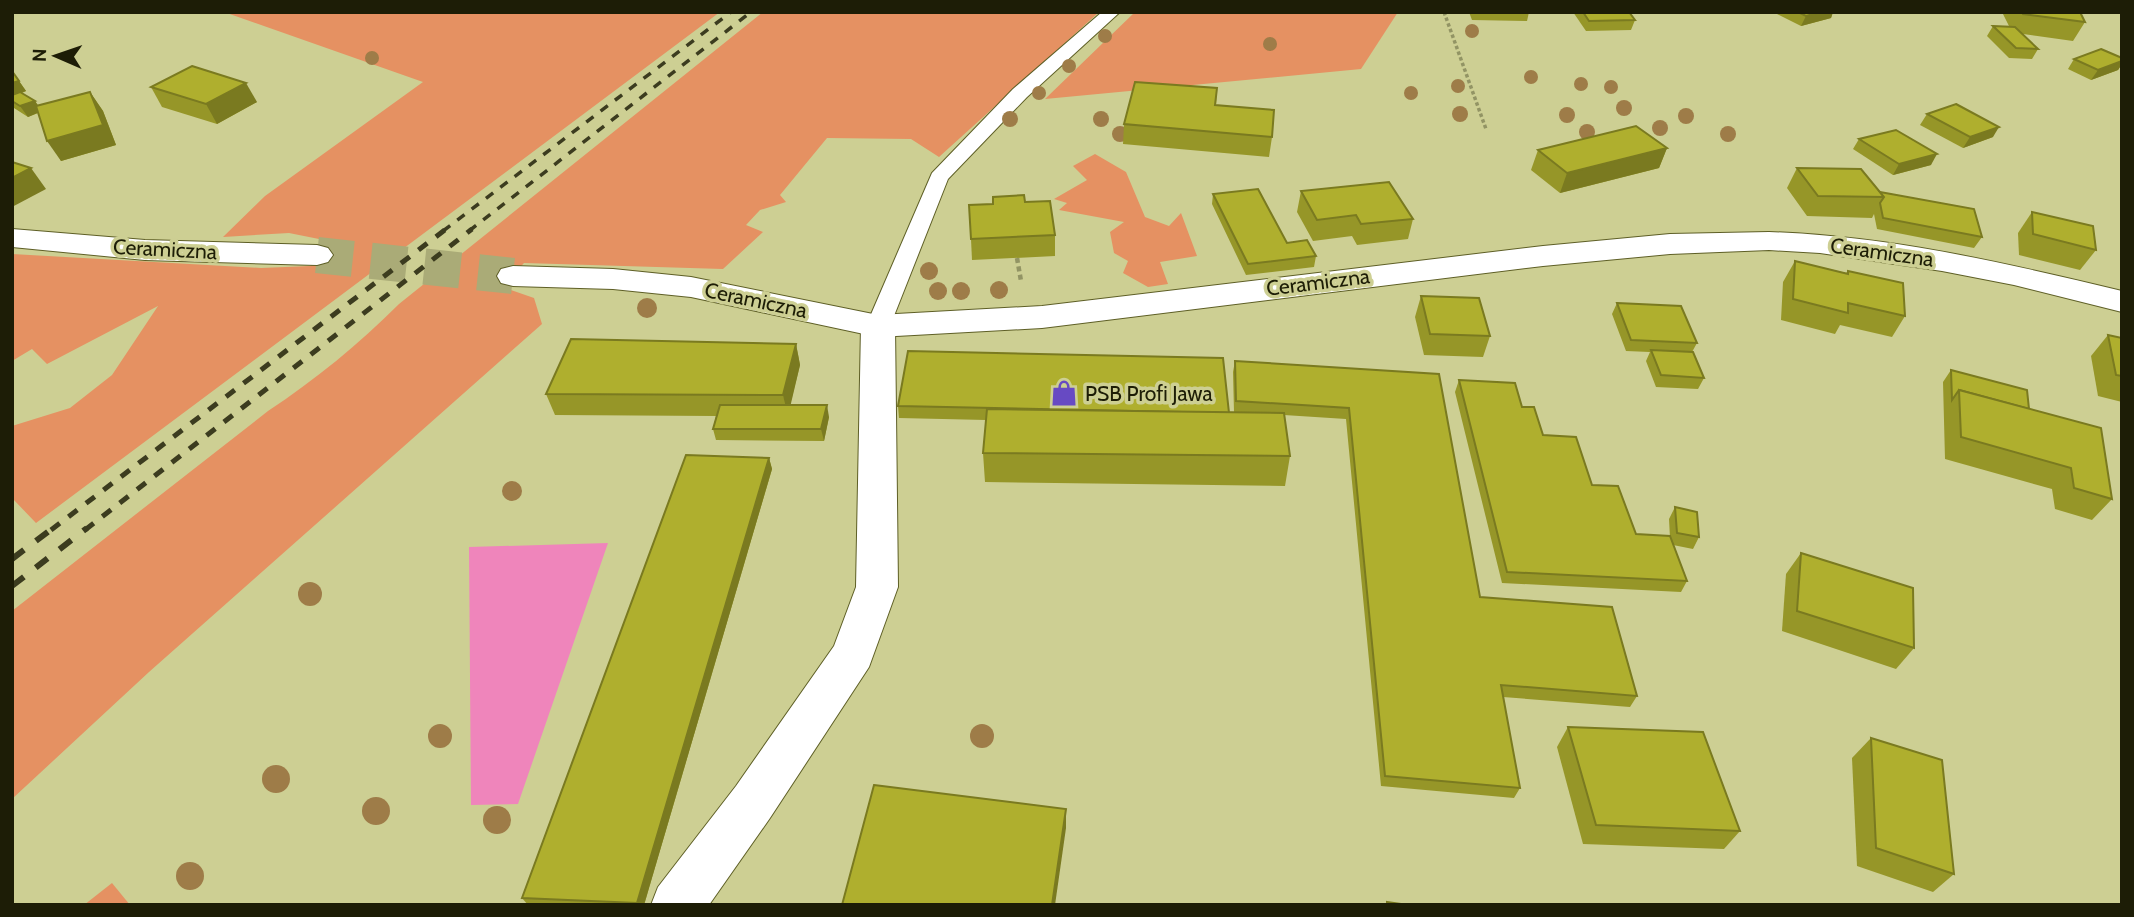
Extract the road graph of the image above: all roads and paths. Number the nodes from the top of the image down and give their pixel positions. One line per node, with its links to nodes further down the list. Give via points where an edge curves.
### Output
1 (1112, 12): 8 (lane, via 1020,93 939,177)
2 (1444, 12): 3 (path)
3 (1486, 129)
4 (12, 238): 5 (street, Ceramiczna, via 145,250)
5 (317, 255)
6 (513, 276): 8 (street, Ceramiczna, via 691,287)
7 (2122, 302): 8 (street, Ceramiczna, via 2014,275 1871,249 1730,241 1543,256 1042,317)
8 (878, 326): 9 (street, via 877,587 853,654)
9 (677, 905)

